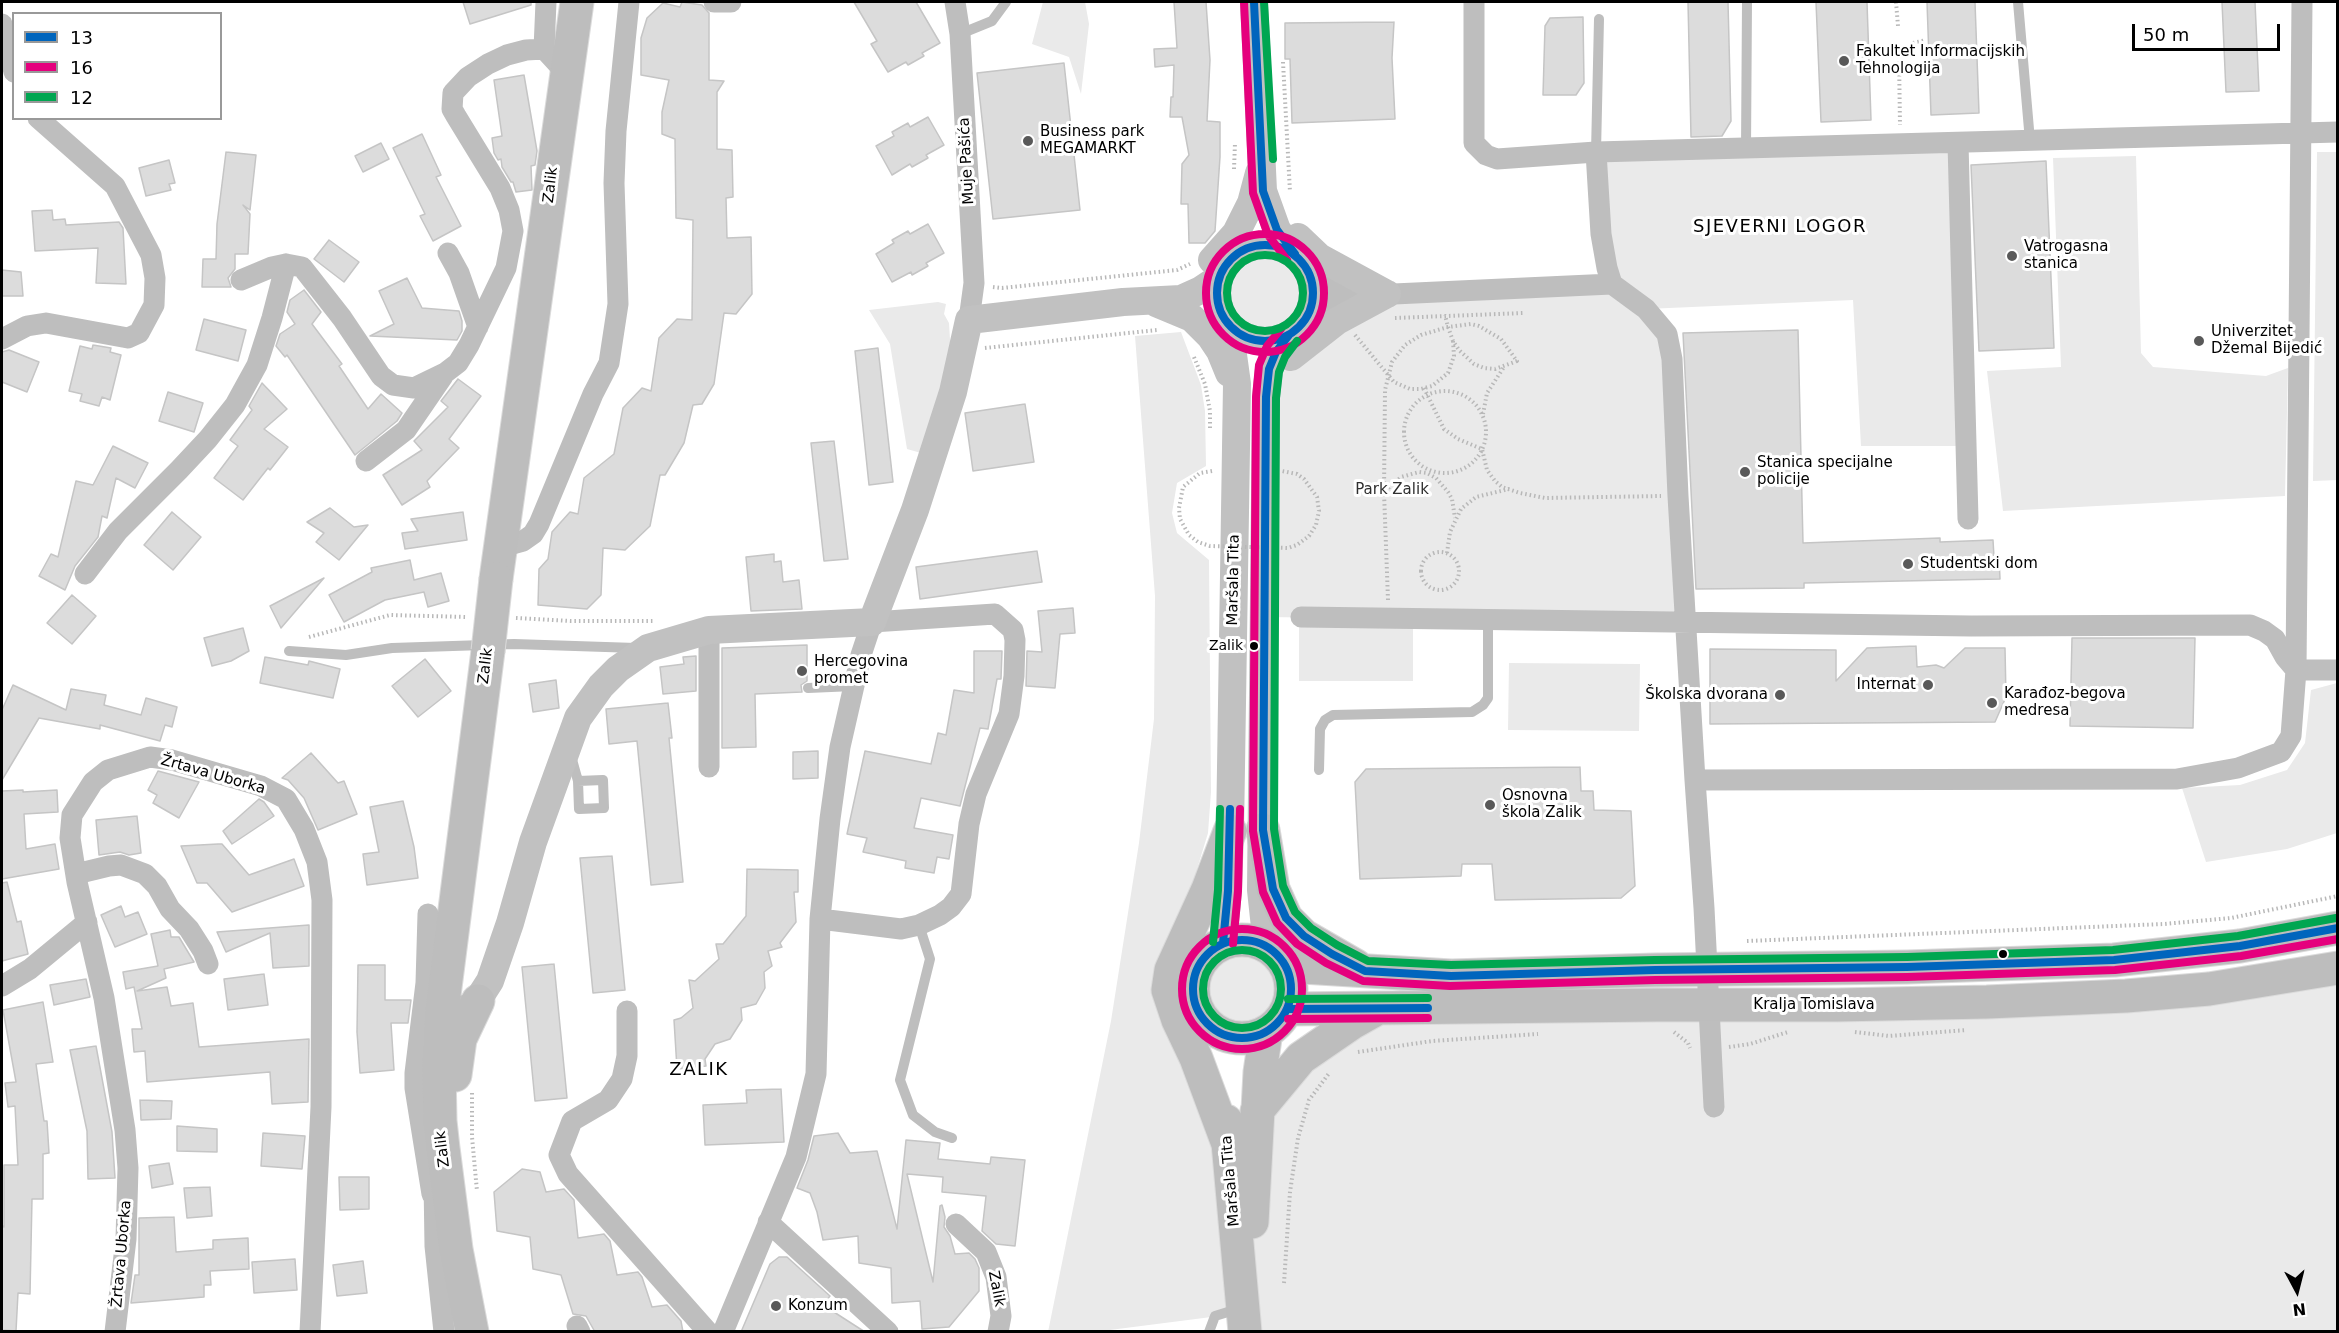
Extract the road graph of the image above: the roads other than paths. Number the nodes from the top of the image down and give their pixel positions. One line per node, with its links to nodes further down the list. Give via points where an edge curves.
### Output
1 (546, 2): 16 (street)
2 (577, 2): 18 (main road, Zalik)
3 (629, 2): 49 (street, via 615,162 618,304 609,363 539,524 523,541)
4 (714, 2): 5 (street)
5 (731, 2)
6 (955, 2): 15 (street, Muje Pašića)
7 (1006, 2): 15 (lane, via 992,21)
8 (1254, 2): 26 (street)
9 (1474, 2): 25 (street, via 1474,143 1497,159)
10 (1746, 2): 24 (lane)
11 (2018, 2): 22 (lane)
12 (2302, 2): 21 (street)
13 (1599, 19): 25 (lane)
14 (2, 24): 17 (street)
15 (960, 34): 39 (street, Muje Pašića, via 974,283)
16 (544, 49): 18 (street); 41 (street, via 507,55 488,64 468,76 453,93 452,109 500,188 513,231 506,268)
17 (12, 64)
18 (567, 74): 49 (main road, Zalik)
19 (40, 120): 43 (street, via 115,186 151,255 154,305 139,333 128,338 46,323 27,326)
20 (2337, 132): 21 (street)
21 (2300, 134): 22 (street); 58 (street)
22 (2030, 141): 23 (street)
23 (1958, 143): 24 (street); 48 (street)
24 (1746, 149): 25 (street)
25 (1596, 152): 34 (street, via 1600,234)
26 (1263, 160): 27 (street); 37 (street, via 1251,202 1236,233 1209,262); 38 (street, via 1282,213 1299,239)
27 (1277, 192): 29 (street); 30 (street, via 1277,230)
28 (448, 253): 41 (street)
29 (1236, 254): 30 (street, via 1265,244 1281,247); 32 (street)
30 (1300, 260): 35 (street); 42 (street, via 1312,280 1314,296 1310,311)
31 (286, 264): 33 (street); 44 (street, via 302,267 381,376 393,385 414,388); 50 (street, via 257,365 235,405 187,462 118,531)
32 (1219, 278): 36 (street); 40 (street, via 1218,306)
33 (241, 280)
34 (1612, 284): 38 (street); 54 (street, via 1646,309 1667,334 1672,358)
35 (1350, 296): 38 (street); 42 (street, via 1325,308)
36 (1181, 299): 37 (street); 40 (street)
37 (1148, 301): 39 (street); 45 (street, via 1192,318 1210,336)
38 (1387, 306): 46 (street, via 1337,321 1300,348 1283,364)
39 (969, 320): 53 (street, via 953,392 915,510)
40 (1227, 322): 42 (street, via 1242,336 1258,341 1274,340); 45 (street, Maršala Tita, via 1235,353)
41 (478, 327): 44 (street, via 458,363)
42 (1296, 330): 46 (street, Maršala Tita, via 1276,352 1269,369)
43 (2, 339)
44 (445, 373): 47 (street, via 406,430)
45 (1237, 392): 68 (street, Maršala Tita)
46 (1266, 397): 67 (street, Maršala Tita)
47 (366, 462)
48 (1968, 519)
49 (501, 547): 85 (main road, Zalik, bridge)
50 (85, 574)
51 (1300, 617): 52 (street, via 1388,610)
52 (1488, 620): 54 (street); 64 (lane, via 1488,698 1483,705 1472,711 1333,715 1324,720 1320,729)
53 (872, 622): 55 (street); 60 (street); 73 (street, via 995,614 1012,630 1015,640 1009,714 976,794 961,894 951,908)
54 (1686, 622): 58 (street, via 2250,625 2275,639); 65 (street)
55 (709, 630): 56 (street); 63 (street)
56 (648, 648): 57 (lane, via 514,644 392,648 346,655); 62 (street, via 601,686 578,718)
57 (289, 651)
58 (2296, 670): 59 (street); 65 (street, via 2291,736 2287,744 2273,757 2238,768 2177,779)
59 (2337, 670)
60 (854, 686): 61 (lane); 71 (street, via 836,778)
61 (808, 688)
62 (567, 746): 66 (lane); 82 (street, via 532,842 490,981)
63 (709, 767)
64 (1319, 770)
65 (1695, 780): 79 (street)
66 (578, 781)
67 (1263, 830): 76 (street, Maršala Tita, via 1261,890); 80 (main road, via 1273,890 1286,918 1304,936)
68 (1230, 831): 75 (street, Maršala Tita); 92 (main road, via 1171,970 1168,990)
69 (76, 874): 72 (street, Žrtava Uborka); 77 (street, via 121,865 145,874 189,929); 98 (street, Žrtava Uborka, via 70,838 72,815 93,782 108,770 150,757 261,786 286,799 304,829 317,862 322,911 321,1107)
70 (428, 914): 93 (street, via 426,984 415,1088)
71 (820, 919): 73 (street, via 901,929); 94 (street, via 816,1074 796,1157)
72 (87, 922): 81 (street, via 30,969); 97 (street, Žrtava Uborka, via 104,998 127,1159 126,1239)
73 (919, 925): 91 (lane, via 930,959 900,1080 914,1115 935,1132)
74 (2337, 928): 79 (main road, via 2240,946 2114,960)
75 (1223, 943): 76 (main road, via 1253,940); 88 (main road, via 1200,963 1194,977 1196,1007)
76 (1277, 956): 80 (main road); 87 (main road, via 1291,980 1292,995)
77 (208, 964)
78 (2337, 968): 83 (main road, Kralja Tomislava, via 2209,989 2126,996)
79 (1707, 969): 80 (main road, via 1451,976); 83 (street)
80 (1365, 971)
81 (2, 986)
82 (478, 1001): 85 (street, via 466,1009); 93 (main road, via 459,1040 455,1067 458,1185)
83 (1708, 1006): 84 (main road, Kralja Tomislava); 89 (street)
84 (1377, 1009): 87 (main road, Kralja Tomislava); 90 (main road, via 1301,1058)
85 (442, 1011): 93 (main road, Zalik)
86 (627, 1011): 101 (street, via 627,1056 622,1080 608,1100 572,1120 559,1155 568,1174)
87 (1277, 1021): 88 (main road, via 1254,1037 1240,1038); 90 (main road, Maršala Tita, via 1262,1055)
88 (1215, 1030): 92 (main road, Maršala Tita)
89 (1714, 1107)
90 (1257, 1111): 96 (main road, Maršala Tita)
91 (952, 1138)
92 (1228, 1144): 96 (main road, Maršala Tita)
93 (442, 1200): 99 (street, via 437,1278); 100 (main road, Zalik)
94 (768, 1221): 102 (street); 103 (street)
95 (957, 1224): 104 (street, Zalik, via 986,1252 996,1277 1001,1316)
96 (1245, 1324): 105 (lane, via 1231,1311 1215,1316)
97 (115, 1332)
98 (310, 1332)
99 (444, 1332)
100 (472, 1332)
101 (708, 1332)
102 (723, 1332)
103 (888, 1332)
104 (998, 1332)
105 (1209, 1332)

